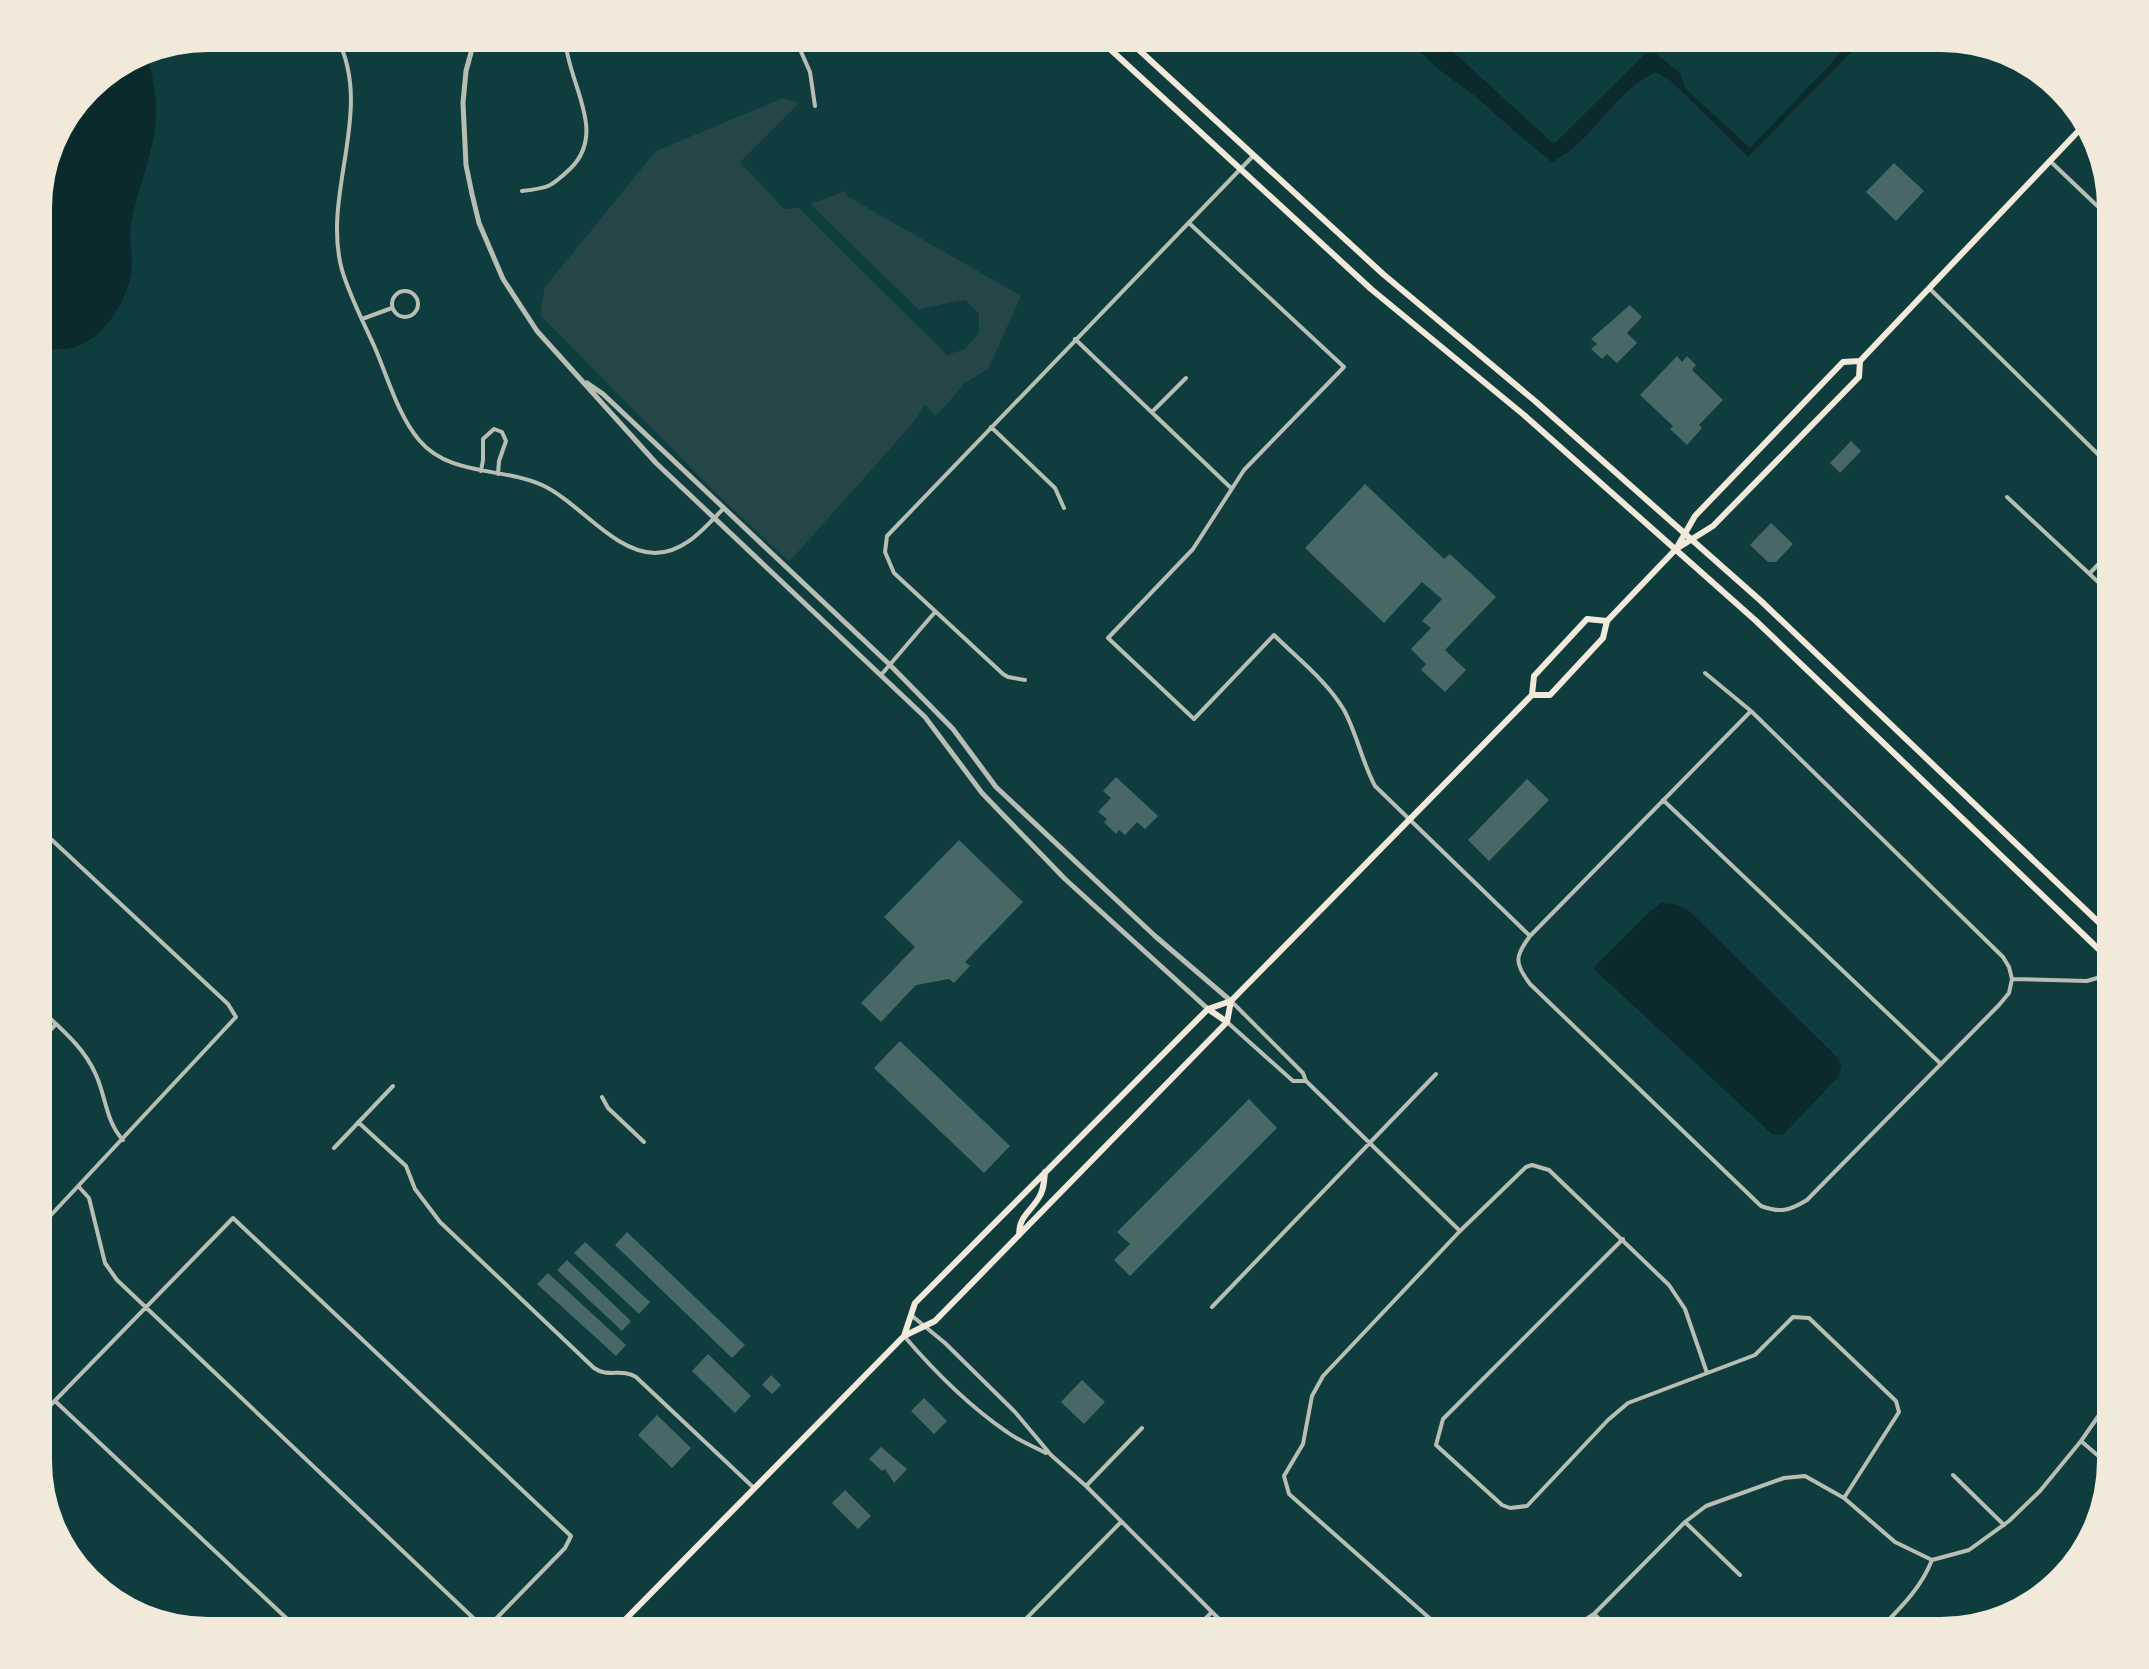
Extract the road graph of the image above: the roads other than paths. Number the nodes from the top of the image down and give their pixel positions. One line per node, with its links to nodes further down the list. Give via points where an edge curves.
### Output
1 (342, 52): 17 (street, via 351,76 351,105 337,246)
2 (471, 52): 20 (street, via 463,103 466,165 479,223 517,303)
3 (567, 52): 12 (street, via 585,118 586,145 581,157 547,189)
4 (801, 52): 7 (street)
5 (1113, 52): 11 (main road)
6 (1141, 52): 9 (main road)
7 (815, 106)
8 (2077, 132): 10 (main road)
9 (1253, 156): 11 (street); 32 (main road)
10 (2050, 161): 13 (street); 15 (main road)
11 (1241, 169): 14 (street); 34 (main road, via 1371,289)
12 (522, 191)
13 (2097, 206)
14 (1189, 223): 18 (street); 27 (street, via 1344,367)
15 (1928, 288): 19 (main road); 24 (street)
16 (392, 308): 16 (street, via 399,316 410,317 418,310 418,300 401,291); 17 (street)
17 (362, 319): 25 (street, via 421,443 451,462)
18 (1075, 339): 22 (street); 23 (street)
19 (1860, 361): 32 (main road, via 1843,362 1695,516); 33 (main road, via 1859,377 1713,526)
20 (580, 378): 29 (street); 31 (street)
21 (1186, 378): 22 (street)
22 (1152, 412): 27 (street)
23 (991, 427): 30 (street, via 1055,488); 38 (street, via 887,536 889,566)
24 (2097, 453)
25 (480, 471): 26 (street); 26 (street, via 483,439 494,429 506,441)
26 (498, 474): 31 (street, via 552,490 617,540 653,553 685,544)
27 (1231, 488): 47 (street, via 1193,549 1108,638 1194,719 1274,635 1329,688 1375,786)
28 (2007, 497): 36 (street)
29 (724, 508): 31 (street); 40 (street)
30 (1064, 508)
31 (713, 519): 42 (street)
32 (1685, 533): 33 (main road); 34 (main road)
33 (1692, 539): 34 (main road); 49 (main road)
34 (1676, 549): 39 (main road); 51 (main road)
35 (2097, 566): 36 (street)
36 (2090, 573): 37 (street)
37 (2097, 580)
38 (936, 611): 40 (street); 43 (street, via 1003,674)
39 (1607, 621): 44 (main road, via 1603,638 1550,695); 44 (main road, via 1587,619 1534,676)
40 (888, 663): 42 (street); 54 (street, via 953,729 996,787)
41 (1705, 673): 45 (street)
42 (879, 677): 55 (street, via 925,717 982,793 1065,879)
43 (1025, 680)
44 (1532, 695): 47 (main road)
45 (1751, 711): 46 (street); 53 (street, via 2003,957)
46 (1663, 800): 50 (street); 60 (street)
47 (1409, 820): 50 (street); 54 (main road)
48 (52, 840): 66 (street, via 236,1017)
49 (2097, 921)
50 (1530, 936): 60 (street, via 1518,961 1530,984 1761,1206 1779,1213 1807,1200)
51 (2097, 947)
52 (2097, 978): 53 (street)
53 (2012, 979): 60 (street, via 1999,1005)
54 (1231, 1001): 55 (main road); 57 (main road); 62 (street)
55 (1208, 1009): 57 (main road); 70 (main road)
56 (52, 1020): 58 (street)
57 (1227, 1022): 62 (street, via 1293,1081); 74 (main road)
58 (56, 1024): 59 (street); 66 (street, via 96,1074 112,1126)
59 (52, 1028)
60 (1941, 1064)
61 (1436, 1074): 68 (street)
62 (1306, 1081): 68 (street)
63 (393, 1086): 65 (street)
64 (602, 1097): 67 (street)
65 (358, 1122): 69 (street); 91 (street, via 406,1166 415,1189 440,1222 594,1368 636,1377)
66 (123, 1140): 71 (street)
67 (644, 1142)
68 (1371, 1142): 73 (street); 77 (street)
69 (334, 1148)
70 (1045, 1172): 74 (main road, via 1043,1189 1019,1223); 78 (main road, via 915,1303)
71 (79, 1187): 72 (street); 76 (street, via 89,1198 105,1263)
72 (52, 1215)
73 (1460, 1231): 75 (street, via 1532,1165 1556,1175); 107 (street, via 1323,1376 1312,1396 1303,1444 1285,1473 1289,1494)
74 (1019, 1235): 79 (main road)
75 (1623, 1239): 81 (street, via 1685,1309); 81 (street, via 1443,1419 1436,1445 1502,1505 1527,1506 1628,1403)
76 (146, 1307): 82 (street); 101 (street); 102 (street, via 233,1218 571,1536)
77 (1212, 1307)
78 (911, 1315): 79 (street); 80 (main road)
79 (924, 1326): 80 (main road); 87 (street, via 1015,1412)
80 (904, 1336): 87 (street, via 994,1423); 91 (main road)
81 (1708, 1374): 92 (street, via 1755,1355 1793,1317 1809,1318 1896,1401 1899,1412)
82 (55, 1401): 83 (street); 100 (street)
83 (52, 1404)
84 (2097, 1418): 86 (street)
85 (1142, 1428): 90 (street)
86 (2081, 1441): 88 (street); 95 (street)
87 (1051, 1455): 90 (street)
88 (2097, 1455)
89 (1953, 1475): 95 (street)
90 (1086, 1486): 93 (street)
91 (754, 1488): 103 (main road)
92 (1844, 1498): 94 (street, via 1805,1476 1784,1478 1706,1506); 96 (street, via 1887,1536)
93 (1121, 1522): 98 (street); 104 (street)
94 (1685, 1522): 97 (street); 99 (street)
95 (2004, 1525): 96 (street, via 1969,1550)
96 (1932, 1560): 110 (street, via 1924,1580)
97 (1740, 1575)
98 (1211, 1613): 105 (street); 106 (street)
99 (1594, 1614): 108 (street); 109 (street)
100 (285, 1617)
101 (472, 1617)
102 (499, 1617)
103 (628, 1617)
104 (1028, 1617)
105 (1207, 1617)
106 (1215, 1617)
107 (1428, 1617)
108 (1589, 1617)
109 (1597, 1617)
110 (1892, 1617)

